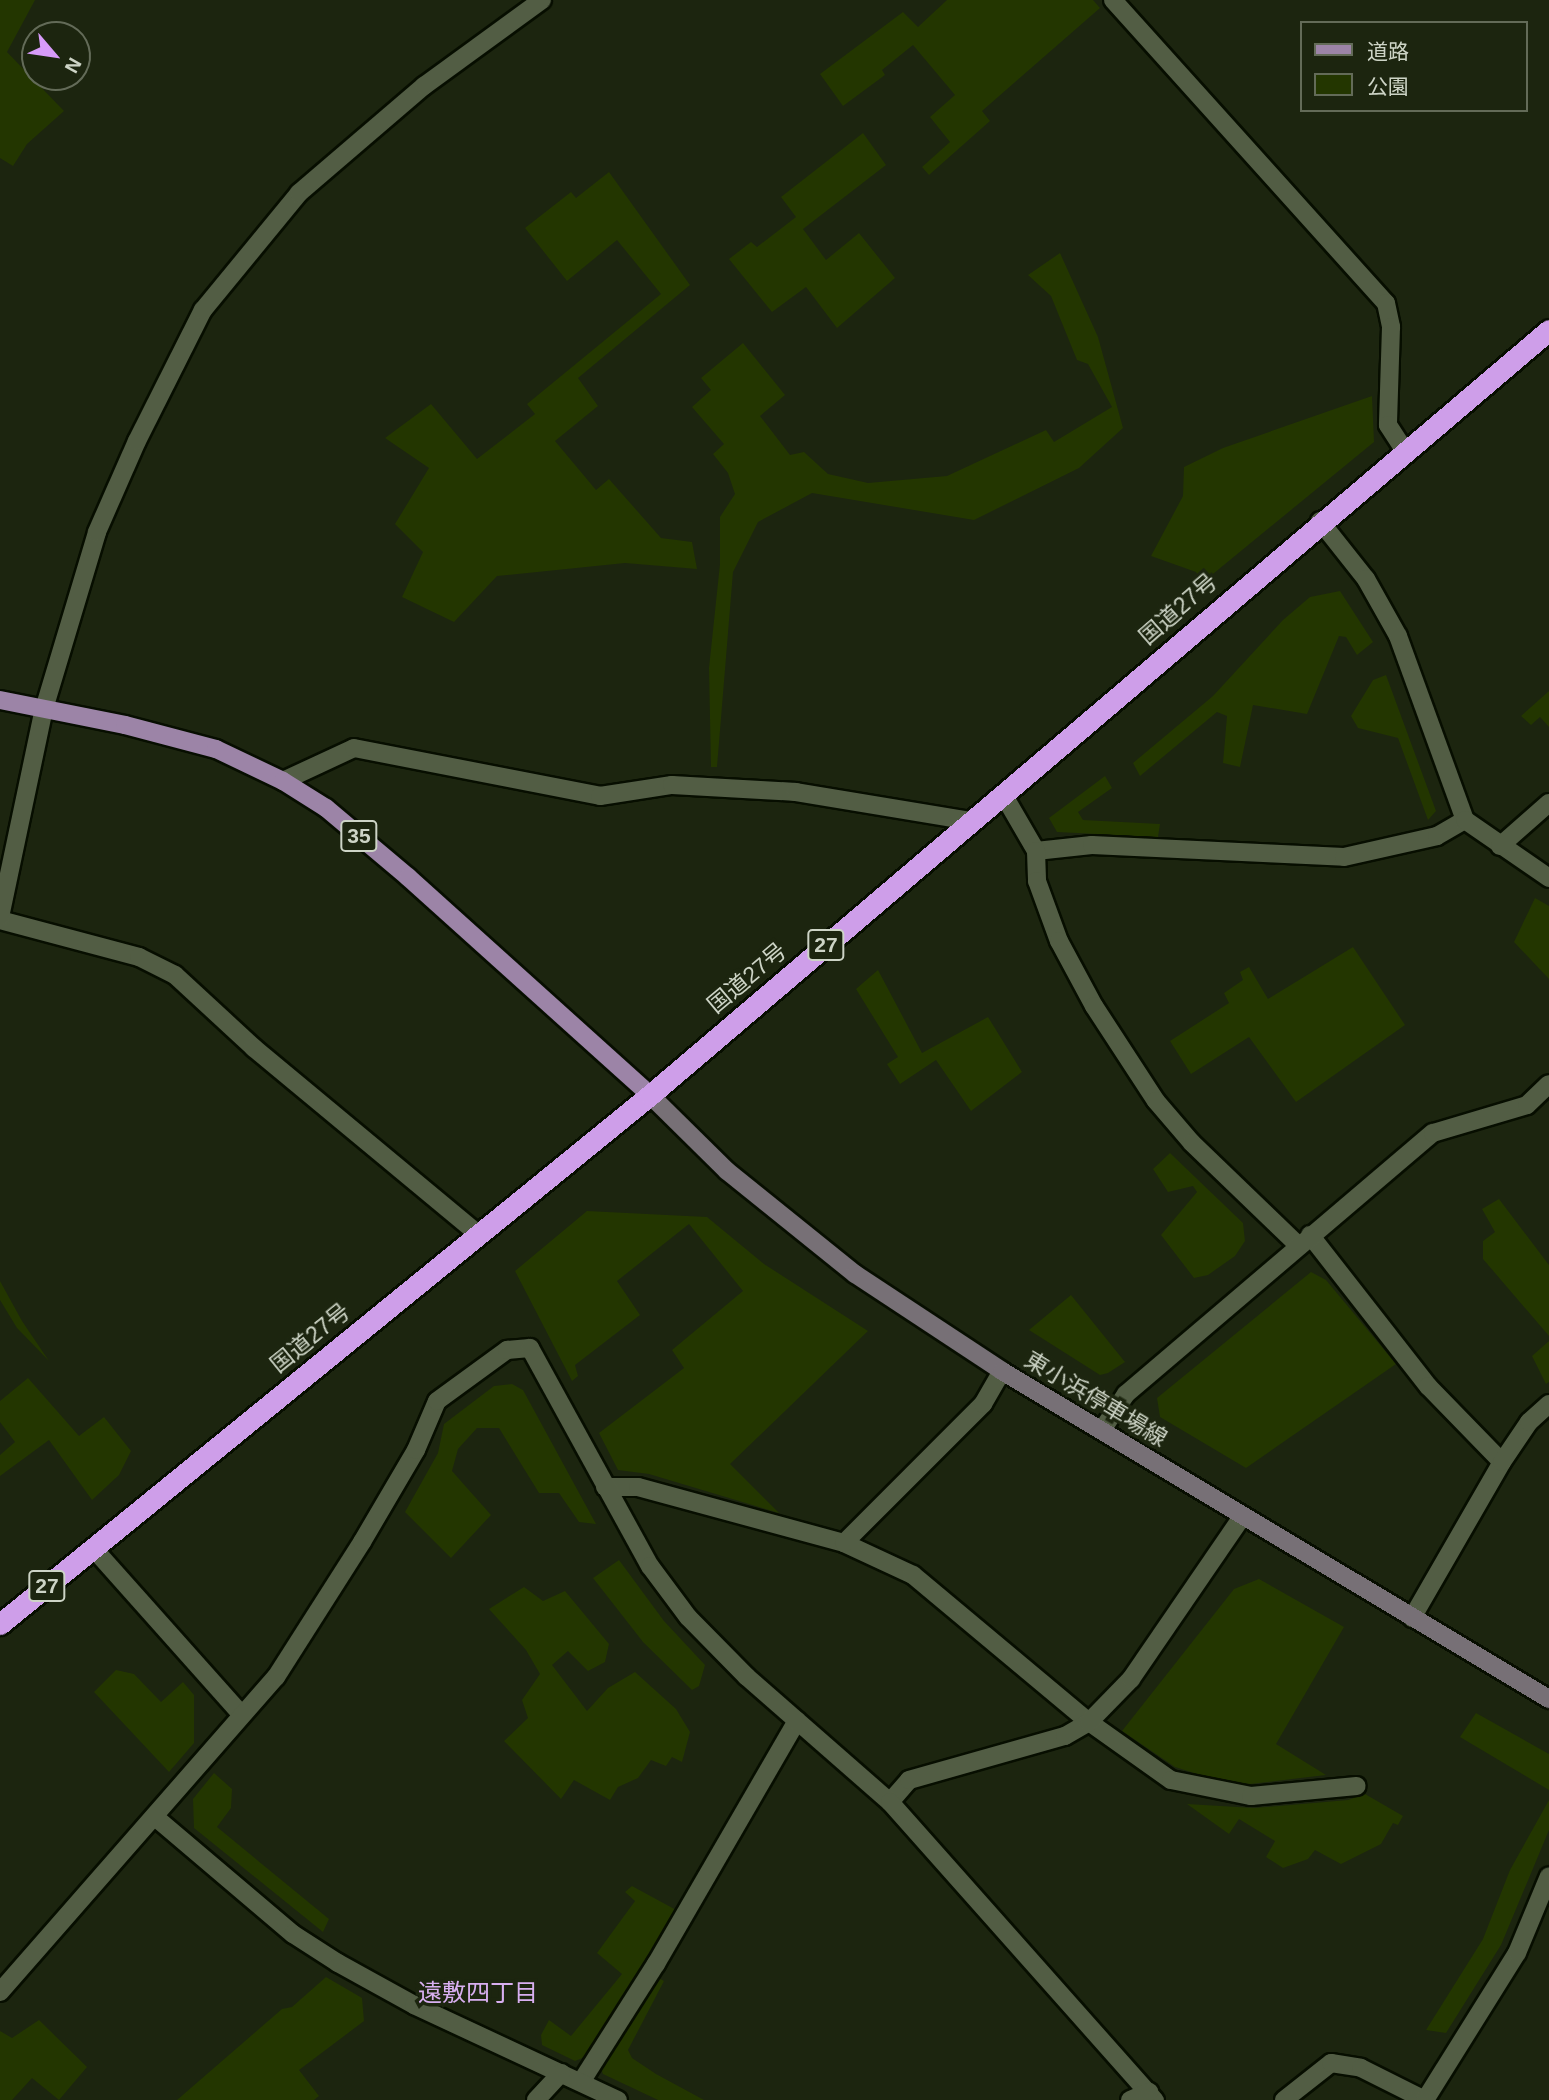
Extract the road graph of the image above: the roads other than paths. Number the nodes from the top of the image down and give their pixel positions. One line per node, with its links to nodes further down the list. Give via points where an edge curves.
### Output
1 (542, 0): 7 (street, via 424,86 299,193 203,310 136,441 97,532)
2 (1113, 0): 4 (street, via 1386,303 1391,327 1388,425)
3 (1549, 330): 4 (highway, 国道27号 / 27)
4 (1405, 451): 5 (highway, 国道27号 / 27)
5 (1320, 521): 9 (highway, 国道27号 / 27); 12 (street, via 1366,579 1398,636)
6 (0, 700): 7 (main road, 35)
7 (44, 709): 8 (main road, 35, via 216,749); 16 (street)
8 (283, 781): 11 (street, via 354,748 600,796 673,785 796,792); 18 (main road, 35, via 326,808 408,877)
9 (1003, 794): 11 (highway, 国道27号 / 27); 14 (street)
10 (1549, 803): 13 (street)
11 (972, 821): 18 (highway, 国道27号 / 27)
12 (1465, 821): 13 (street); 14 (street, via 1437,836 1344,857 1093,845)
13 (1500, 846): 15 (street)
14 (1036, 851): 20 (street, via 1037,881 1059,941 1149,1091 1192,1143)
15 (1549, 878)
16 (0, 918): 19 (street, via 139,957 175,975 254,1048)
17 (1549, 1084): 20 (street, via 1527,1105 1433,1133)
18 (650, 1095): 19 (highway, 国道27号 / 27); 21 (main road, 東小浜停車場線, via 791,1226)
19 (478, 1234): 28 (highway, 国道27号 / 27)
20 (1304, 1240): 23 (street, via 1261,1283 1126,1394); 24 (street, via 1428,1386)
21 (1002, 1371): 23 (main road, 東小浜停車場線); 27 (street, via 983,1404)
22 (1549, 1404): 24 (street, via 1529,1422)
23 (1102, 1430): 26 (main road, 東小浜停車場線)
24 (1502, 1462): 29 (street)
25 (605, 1487): 27 (street, via 638,1487); 32 (street, via 530,1348 507,1350 437,1401 416,1450 326,1602 276,1677); 33 (street, via 650,1566 688,1617)
26 (1242, 1517): 29 (main road, 東小浜停車場線); 34 (street, via 1131,1678)
27 (844, 1543): 34 (street, via 913,1575 950,1601)
28 (94, 1549): 30 (highway, 国道27号 / 27); 32 (street)
29 (1412, 1618): 31 (main road, 東小浜停車場線)
30 (0, 1624)
31 (1549, 1699)
32 (242, 1715): 37 (street)
33 (797, 1721): 36 (street); 41 (street, via 656,1964)
34 (1089, 1722): 35 (street, via 1171,1780 1212,1791 1251,1796); 36 (street, via 1065,1736 909,1780)
35 (1357, 1786)
36 (890, 1802): 42 (street)
37 (155, 1817): 39 (street); 40 (street, via 293,1934 338,1963 414,2005)
38 (1549, 1876): 47 (street, via 1517,1953)
39 (0, 1992)
40 (561, 2073): 41 (street); 43 (street)
41 (580, 2082): 44 (street)
42 (1152, 2096): 45 (street)
43 (536, 2100)
44 (618, 2100)
45 (1130, 2100)
46 (1284, 2100): 47 (street, via 1331,2063 1362,2068)
47 (1425, 2100)

